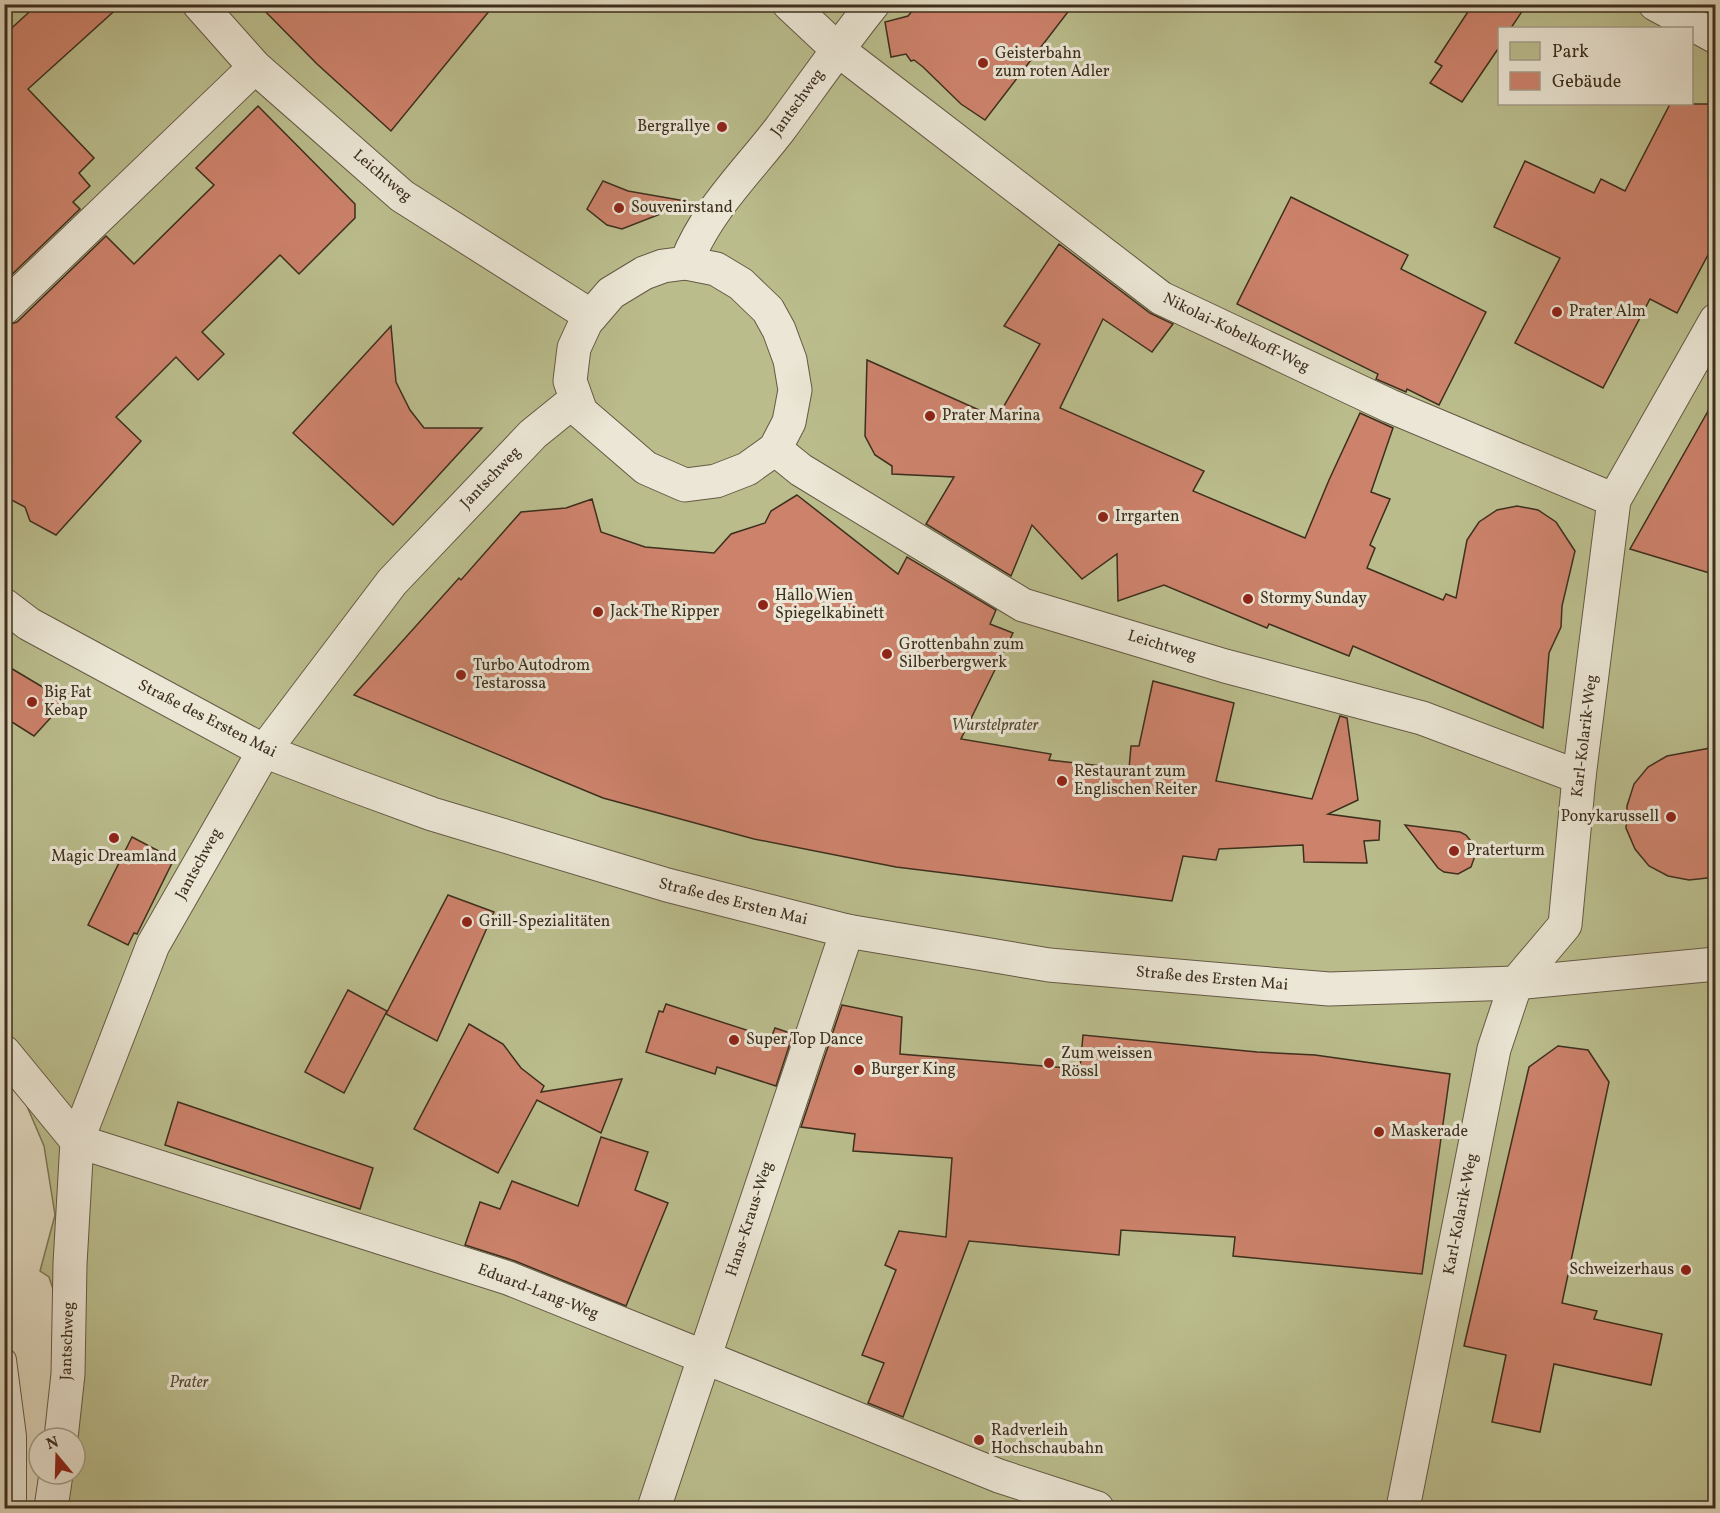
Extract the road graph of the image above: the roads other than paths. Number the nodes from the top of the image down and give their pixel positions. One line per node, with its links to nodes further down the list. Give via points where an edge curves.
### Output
1 (199, 4): 7 (street, Leichtweg)
2 (789, 4): 6 (street, Nikolai-Kobelkoff-Weg)
3 (873, 4): 6 (street, Jantschweg)
4 (1655, 4): 5 (street)
5 (1716, 37)
6 (837, 49): 8 (street, Jantschweg, via 780,129 719,204); 14 (street, Nikolai-Kobelkoff-Weg, via 1161,298 1390,406)
7 (255, 67): 9 (street); 10 (street, Leichtweg, via 402,196)
8 (686, 263): 10 (street, via 644,273 611,293); 13 (street, via 716,269 741,284 768,310 779,330 795,390 789,422)
9 (4, 308)
10 (591, 316): 12 (street, via 574,348 570,381)
11 (1716, 320): 14 (street, Karl-Kolarik-Weg)
12 (575, 400): 13 (street, via 581,412 646,468 685,485 716,481 747,469); 16 (street, Jantschweg, via 533,434 392,582)
13 (775, 449): 17 (street, Leichtweg, via 801,470 1023,604 1225,666 1422,718)
14 (1614, 500): 17 (street, Karl-Kolarik-Weg)
15 (4, 605): 16 (street, Straße des Ersten Mai, via 29,624)
16 (264, 751): 18 (street, Straße des Ersten Mai, via 432,814 667,885); 22 (street, Jantschweg, via 153,945)
17 (1579, 777): 20 (street, Karl-Kolarik-Weg, via 1565,925)
18 (846, 931): 20 (street, Straße des Ersten Mai, via 1049,965 1329,989); 23 (street, Hans-Kraus-Weg)
19 (1716, 964): 20 (street, Straße des Ersten Mai)
20 (1516, 983): 32 (street, Karl-Kolarik-Weg, via 1494,1050)
21 (4, 1052): 22 (street)
22 (77, 1141): 23 (street, Eduard-Lang-Weg, via 508,1278); 25 (street, Jantschweg, via 68,1374)
23 (705, 1356): 30 (street, Hans-Kraus-Weg); 31 (street, Eduard-Lang-Weg, via 999,1476)
24 (6, 1370): 26 (lane, via 14,1436)
25 (62, 1426)
26 (9, 1469): 28 (lane)
27 (54, 1486): 29 (street)
28 (14, 1509)
29 (51, 1509)
30 (654, 1509)
31 (1097, 1509)
32 (1403, 1509)

